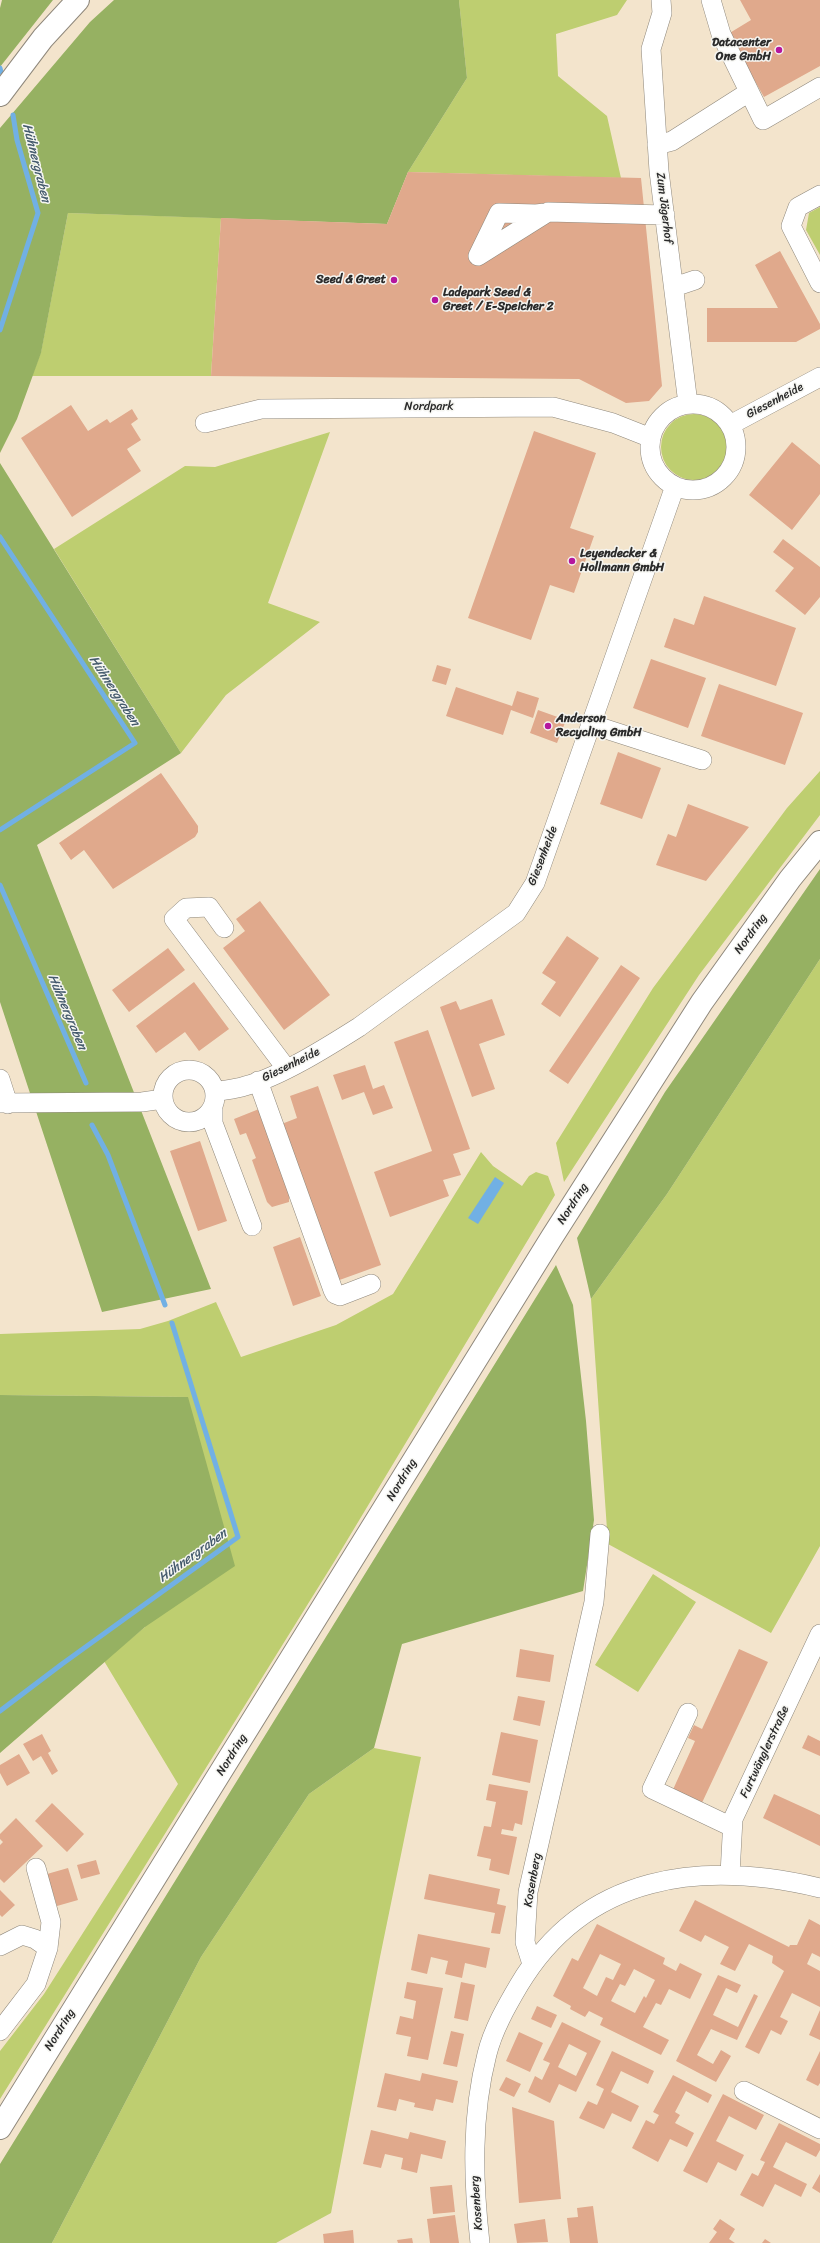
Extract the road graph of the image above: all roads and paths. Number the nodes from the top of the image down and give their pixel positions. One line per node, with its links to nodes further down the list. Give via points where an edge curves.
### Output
1 (78, 0): 6 (main road, via 43,38)
2 (711, 0): 5 (street, via 721,34)
3 (662, 6): 7 (street, Zum Jägerhof, via 651,49)
4 (820, 87): 5 (street, via 762,120)
5 (749, 92): 7 (street, via 672,140)
6 (0, 95)
7 (657, 146): 10 (street, Zum Jägerhof)
8 (820, 195): 12 (street, via 798,207 792,226)
9 (542, 213): 9 (street, via 499,213 478,256); 10 (street)
10 (665, 215): 13 (street, Zum Jägerhof)
11 (695, 280): 13 (street)
12 (820, 283)
13 (674, 287): 15 (street, Zum Jägerhof)
14 (820, 377): 17 (street, Giesenheide)
15 (688, 404): 17 (street, via 712,408); 18 (street, via 664,415 655,426)
16 (205, 423): 18 (street, Nordpark, via 261,409 553,407 613,423)
17 (730, 425): 19 (street, via 736,451 725,476 702,489 688,490)
18 (651, 438): 19 (street, via 652,461 665,480)
19 (675, 486): 20 (street, Giesenheide)
20 (590, 724): 21 (street); 24 (street, Giesenheide, via 535,883 516,913 359,1027 333,1044)
21 (702, 760)
22 (820, 842): 45 (main road, Nordring, via 790,879 702,1002 576,1199)
23 (224, 928): 24 (street, via 209,908 186,908 174,919)
24 (286, 1068): 26 (street, Giesenheide)
25 (0, 1079): 29 (street)
26 (258, 1081): 28 (street, Giesenheide); 31 (street, via 335,1294 340,1296)
27 (163, 1100): 28 (street, via 170,1114 184,1122 201,1120); 28 (street, via 167,1082 181,1071 199,1072 212,1083); 29 (street)
28 (214, 1100): 30 (street, via 214,1123)
29 (4, 1103)
30 (252, 1226)
31 (371, 1284)
32 (600, 1534): 42 (street, Kosenberg, via 594,1602 528,1892 525,1942)
33 (820, 1634): 34 (street, Furtwänglerstraße)
34 (815, 1656): 36 (street, Furtwänglerstraße, via 733,1819)
35 (688, 1712): 36 (street, via 652,1789)
36 (732, 1827): 38 (street, Furtwänglerstraße)
37 (36, 1868): 41 (street, via 51,1922)
38 (730, 1874): 39 (street, via 786,1880); 42 (street, via 675,1878 643,1885 615,1897 590,1911 552,1940)
39 (820, 1888)
40 (0, 1946): 41 (street, via 22,1935 35,1939)
41 (48, 1948): 43 (street, via 36,1984)
42 (532, 1964): 47 (street, Kosenberg, via 496,2026 487,2054 476,2128 474,2165)
43 (0, 2031)
44 (744, 2091): 46 (street)
45 (0, 2128)
46 (820, 2129)
47 (480, 2243)

